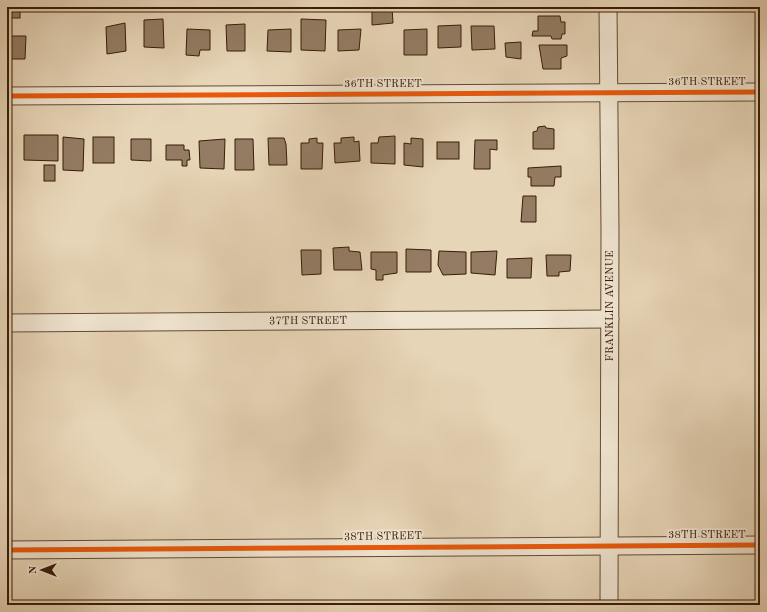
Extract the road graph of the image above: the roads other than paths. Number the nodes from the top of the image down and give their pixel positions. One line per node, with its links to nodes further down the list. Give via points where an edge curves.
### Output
1 (608, 7): 3 (street, FRANKLIN AVENUE)
2 (760, 92): 3 (street, 36TH STREET)
3 (609, 93): 4 (street, 36TH STREET); 5 (street, FRANKLIN AVENUE)
4 (7, 96)
5 (610, 319): 6 (street, 37TH STREET); 7 (street, FRANKLIN AVENUE)
6 (7, 323)
7 (609, 544): 8 (street, 38TH STREET); 9 (street, 38TH STREET); 10 (street, FRANKLIN AVENUE)
8 (760, 544)
9 (7, 550)
10 (609, 605)

